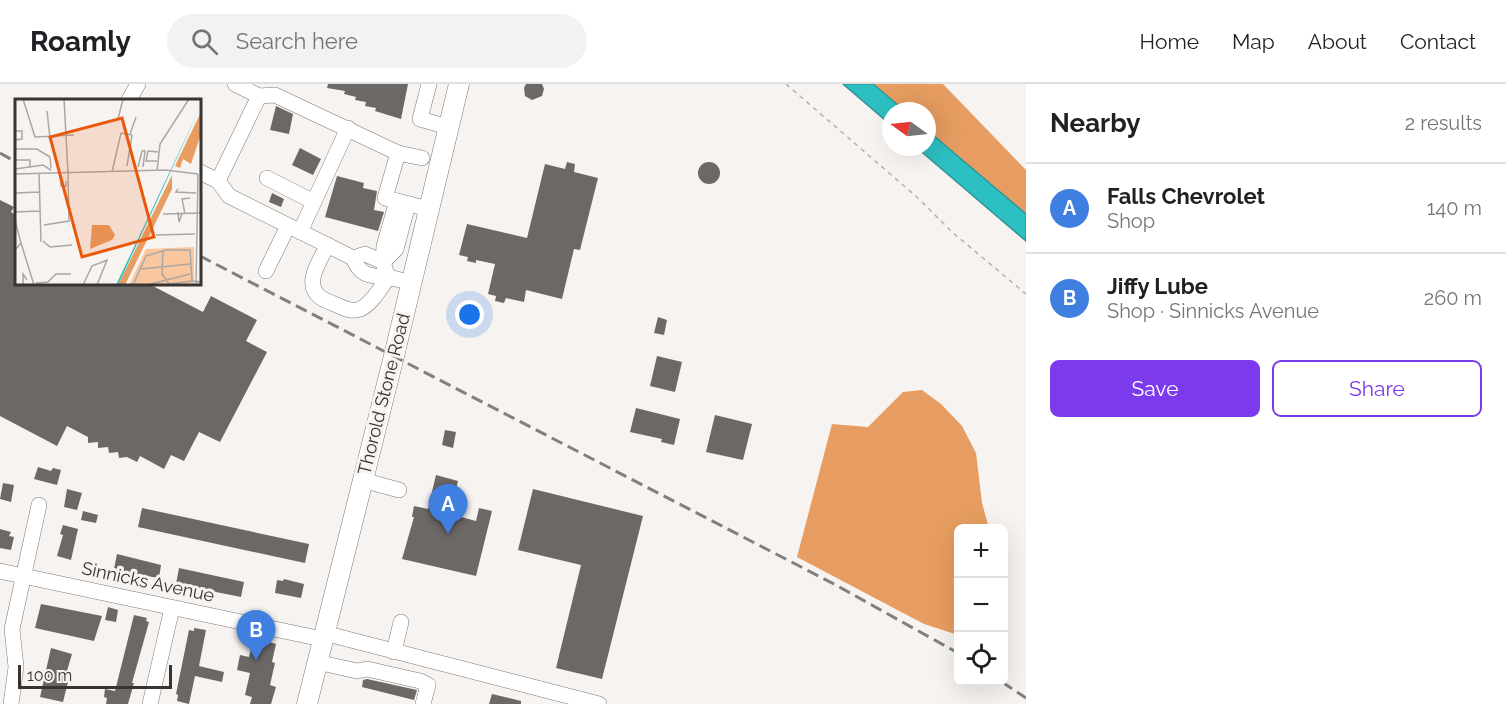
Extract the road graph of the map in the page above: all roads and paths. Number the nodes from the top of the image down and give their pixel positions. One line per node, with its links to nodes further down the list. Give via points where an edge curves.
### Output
1 (138, 84): 7 (street)
2 (235, 84): 6 (street)
3 (429, 84): 8 (street, via 420,119)
4 (459, 84): 8 (main road, Thorold Stone Road)
5 (786, 84): 25 (path)
6 (259, 96): 9 (street, via 275,95); 14 (street)
7 (130, 99)
8 (448, 127): 17 (main road, Thorold Stone Road)
9 (348, 128): 10 (street); 15 (street)
10 (398, 153): 11 (street); 16 (street, via 385,198)
11 (422, 158)
12 (201, 172): 14 (street)
13 (267, 178): 15 (street)
14 (218, 181): 18 (street, via 229,196)
15 (314, 202): 18 (street)
16 (402, 202): 17 (street); 21 (street, via 396,249)
17 (429, 209): 24 (main road, Thorold Stone Road)
18 (294, 229): 19 (street); 22 (street)
19 (327, 246): 20 (street); 23 (street, via 313,279 314,290 320,297 348,310 360,309)
20 (353, 258): 21 (street, via 365,254); 23 (street, via 358,269 375,278)
21 (383, 262): 23 (street)
22 (266, 271)
23 (388, 278): 24 (street)
24 (411, 283): 26 (main road, Thorold Stone Road)
25 (1026, 294)
26 (362, 480): 27 (street); 33 (main road, Thorold Stone Road)
27 (399, 490)
28 (39, 505): 30 (street)
29 (0, 571): 30 (street, Sinnicks Avenue)
30 (23, 576): 31 (street, Sinnicks Avenue); 37 (street, via 12,628 16,667)
31 (172, 608): 33 (street, Sinnicks Avenue); 38 (street)
32 (401, 622): 34 (street)
33 (323, 636): 34 (street, Sinnicks Avenue); 35 (main road, Thorold Stone Road)
34 (390, 651): 36 (street); 41 (street, Sinnicks Avenue)
35 (317, 662): 36 (street); 39 (main road, Thorold Stone Road)
36 (382, 672): 40 (street, via 428,685)
37 (11, 704)
38 (150, 704)
39 (307, 704)
40 (423, 704)
41 (599, 704)

